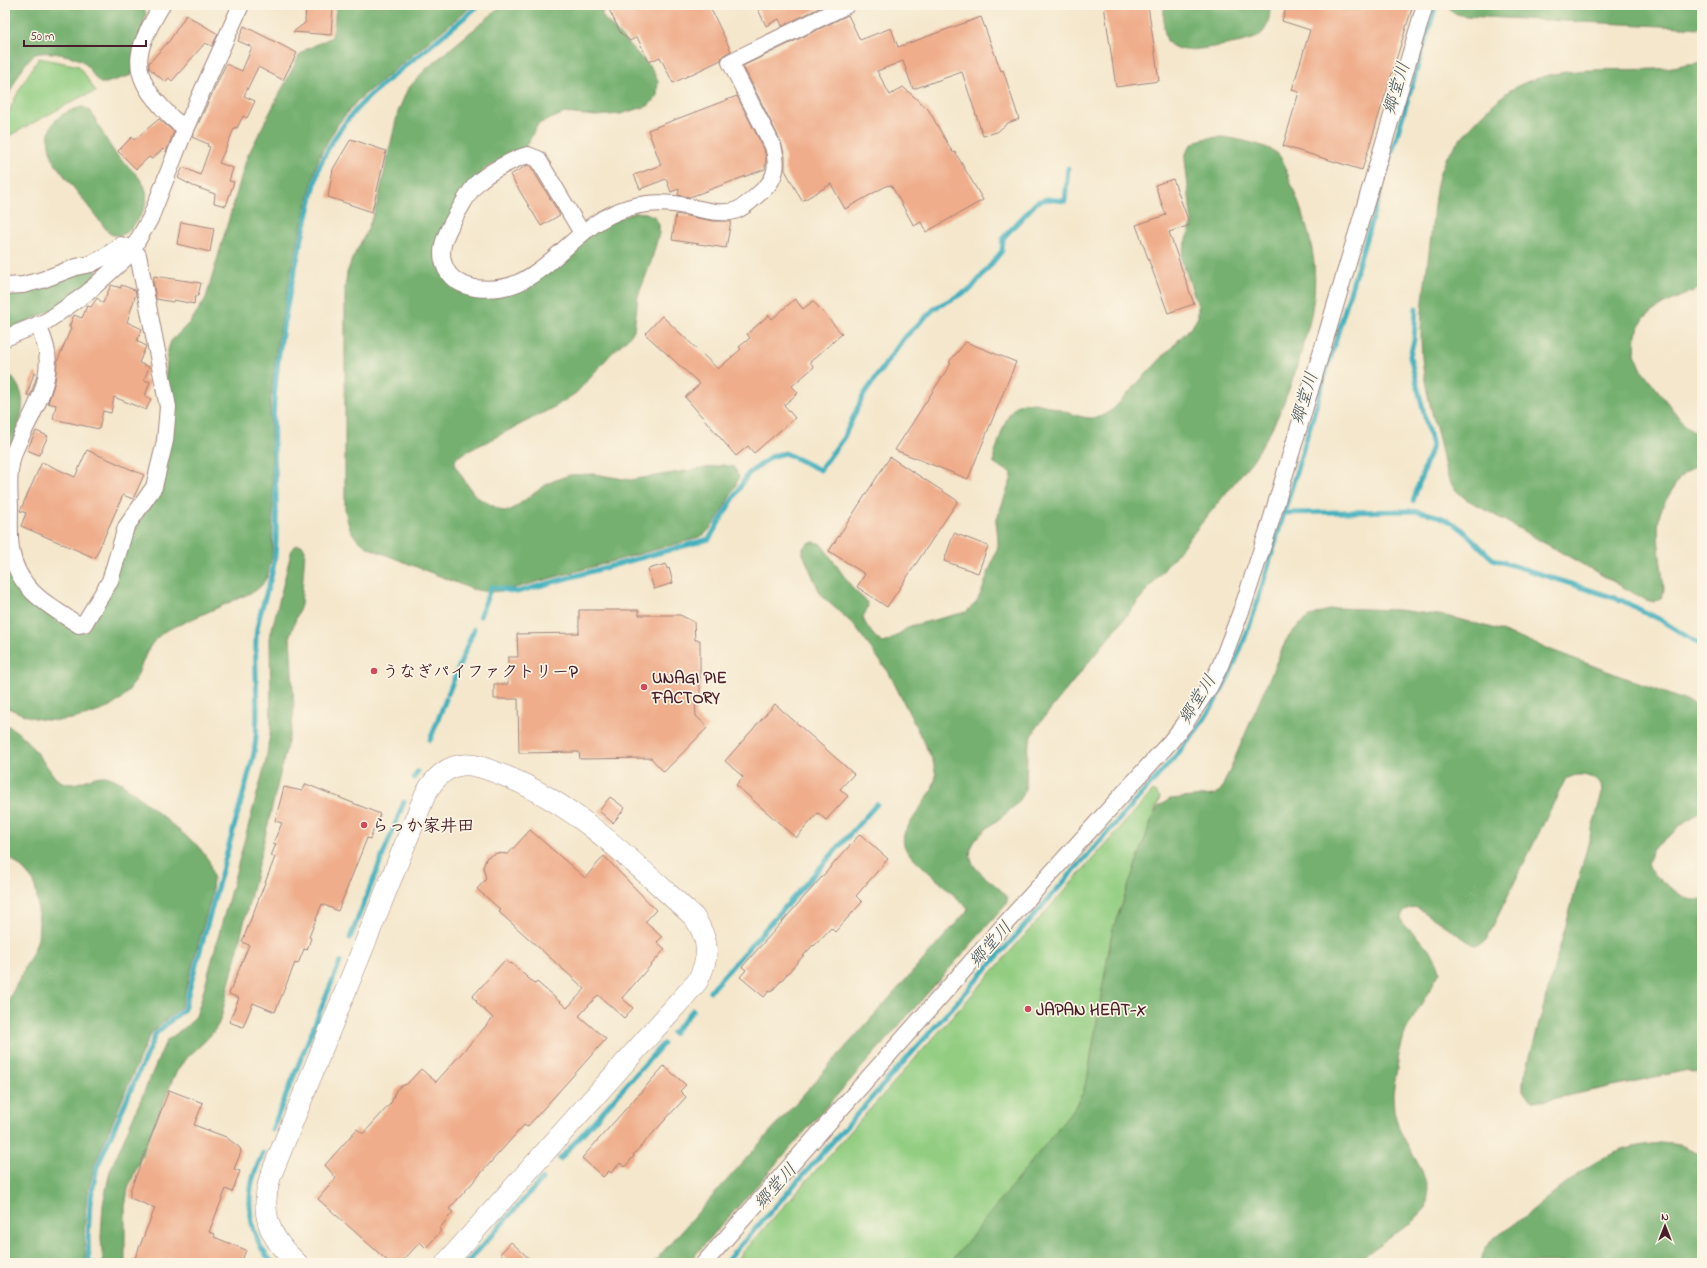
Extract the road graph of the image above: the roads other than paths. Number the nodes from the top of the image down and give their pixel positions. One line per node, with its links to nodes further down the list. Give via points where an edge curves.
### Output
1 (162, 5): 5 (street, via 145,34 139,58 140,70 149,93 178,124)
2 (241, 5): 5 (street)
3 (847, 5): 6 (street, via 730,62 773,146 776,169 772,180 765,188 736,210 725,212 673,204 647,204 609,215)
4 (1425, 5): 13 (street, via 1270,524 1232,636 1210,686 1189,719 1170,742)
5 (186, 127): 7 (street, via 150,219)
6 (582, 233): 6 (street, via 533,274 510,286 484,289 461,284 445,268 442,258 446,236 470,191 486,175 528,155 538,159)
7 (133, 249): 8 (street, via 121,244 104,258 91,264 23,285); 9 (street, via 114,270 86,293 47,321); 9 (street, via 138,255 168,407 165,441 154,486 126,527 110,582 84,624 78,625 44,603 28,588 14,563 11,548 11,465 15,450 42,391 48,366 44,340)
8 (5, 286)
9 (38, 324): 10 (street)
10 (5, 338)
11 (296, 1263): 12 (street, via 273,1236 267,1221 266,1190 271,1175 425,795 432,782 442,773 454,767 470,765 485,768 542,794 595,829 694,917 702,929 707,956 697,982)
12 (446, 1263)
13 (704, 1263)

